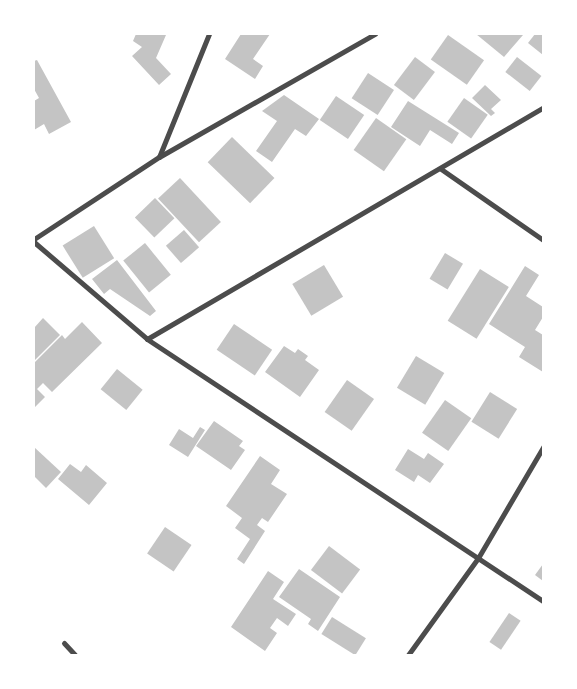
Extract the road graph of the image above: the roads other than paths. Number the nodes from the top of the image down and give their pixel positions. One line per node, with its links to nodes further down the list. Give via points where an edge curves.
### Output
1 (209, 34): 4 (street)
2 (376, 34): 4 (street)
3 (543, 108): 5 (street)
4 (159, 157): 6 (street)
5 (441, 169): 7 (street); 8 (street)
6 (34, 240): 8 (street)
7 (543, 240)
8 (147, 339): 10 (street)
9 (543, 447): 10 (street)
10 (478, 558): 11 (street); 14 (street)
11 (543, 601)
12 (64, 643): 13 (street)
13 (75, 655)
14 (408, 655)

